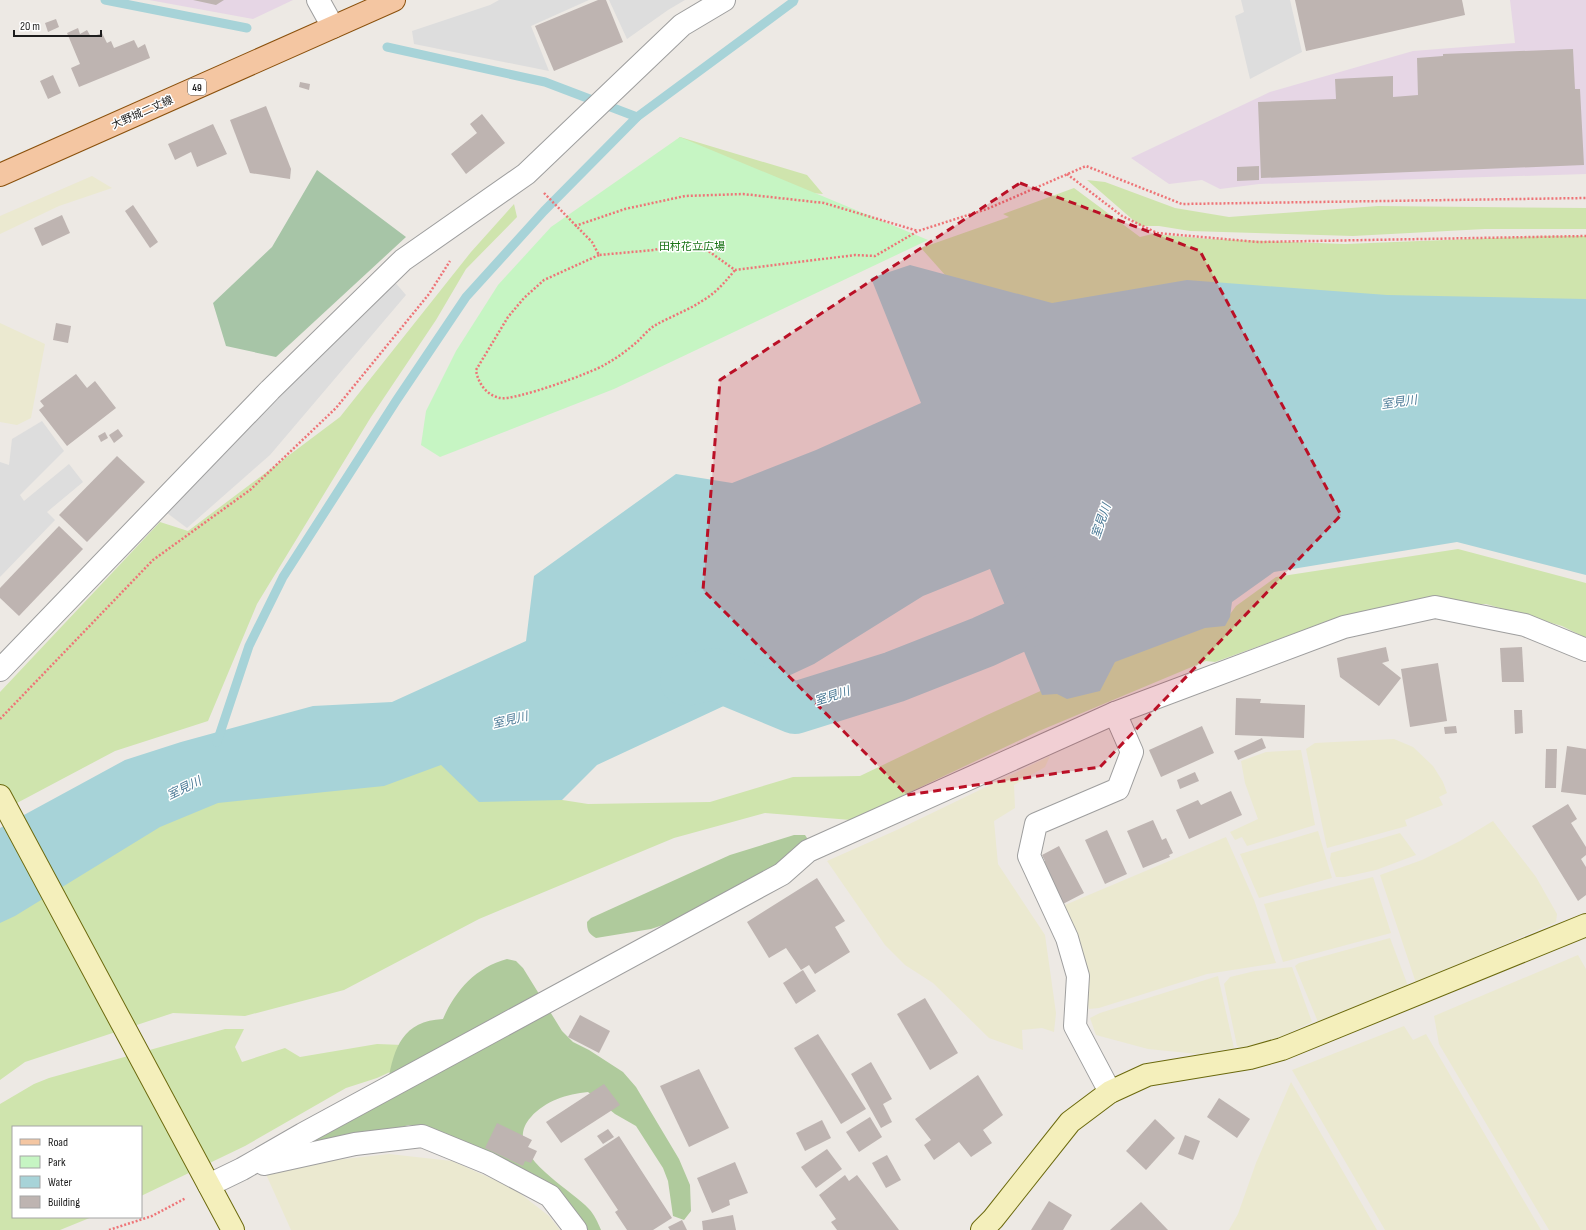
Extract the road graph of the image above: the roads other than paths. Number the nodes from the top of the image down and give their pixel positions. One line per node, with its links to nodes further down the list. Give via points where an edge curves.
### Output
1 (318, 0): 4 (street)
2 (394, 0): 4 (main road, 大野城二丈線 / 49)
3 (724, 0): 7 (street, via 682,25 526,174 403,260 270,390)
4 (333, 27): 5 (main road, 大野城二丈線 / 49)
5 (0, 175)
6 (1586, 650): 8 (street, via 1525,625 1435,607 1344,627)
7 (0, 670)
8 (1115, 713): 11 (street, via 1132,752 1118,789 1036,824 1029,856 1067,938 1078,976 1075,1026); 12 (street, via 808,851 782,874)
9 (0, 796): 13 (street)
10 (1586, 924): 11 (street, via 1282,1049 1250,1058 1147,1075)
11 (1110, 1092): 14 (street, via 1070,1122)
12 (242, 1169): 13 (street); 16 (street, via 354,1144 422,1136 488,1163 550,1196)
13 (206, 1179): 15 (street)
14 (992, 1226)
15 (233, 1230)
16 (576, 1230)

